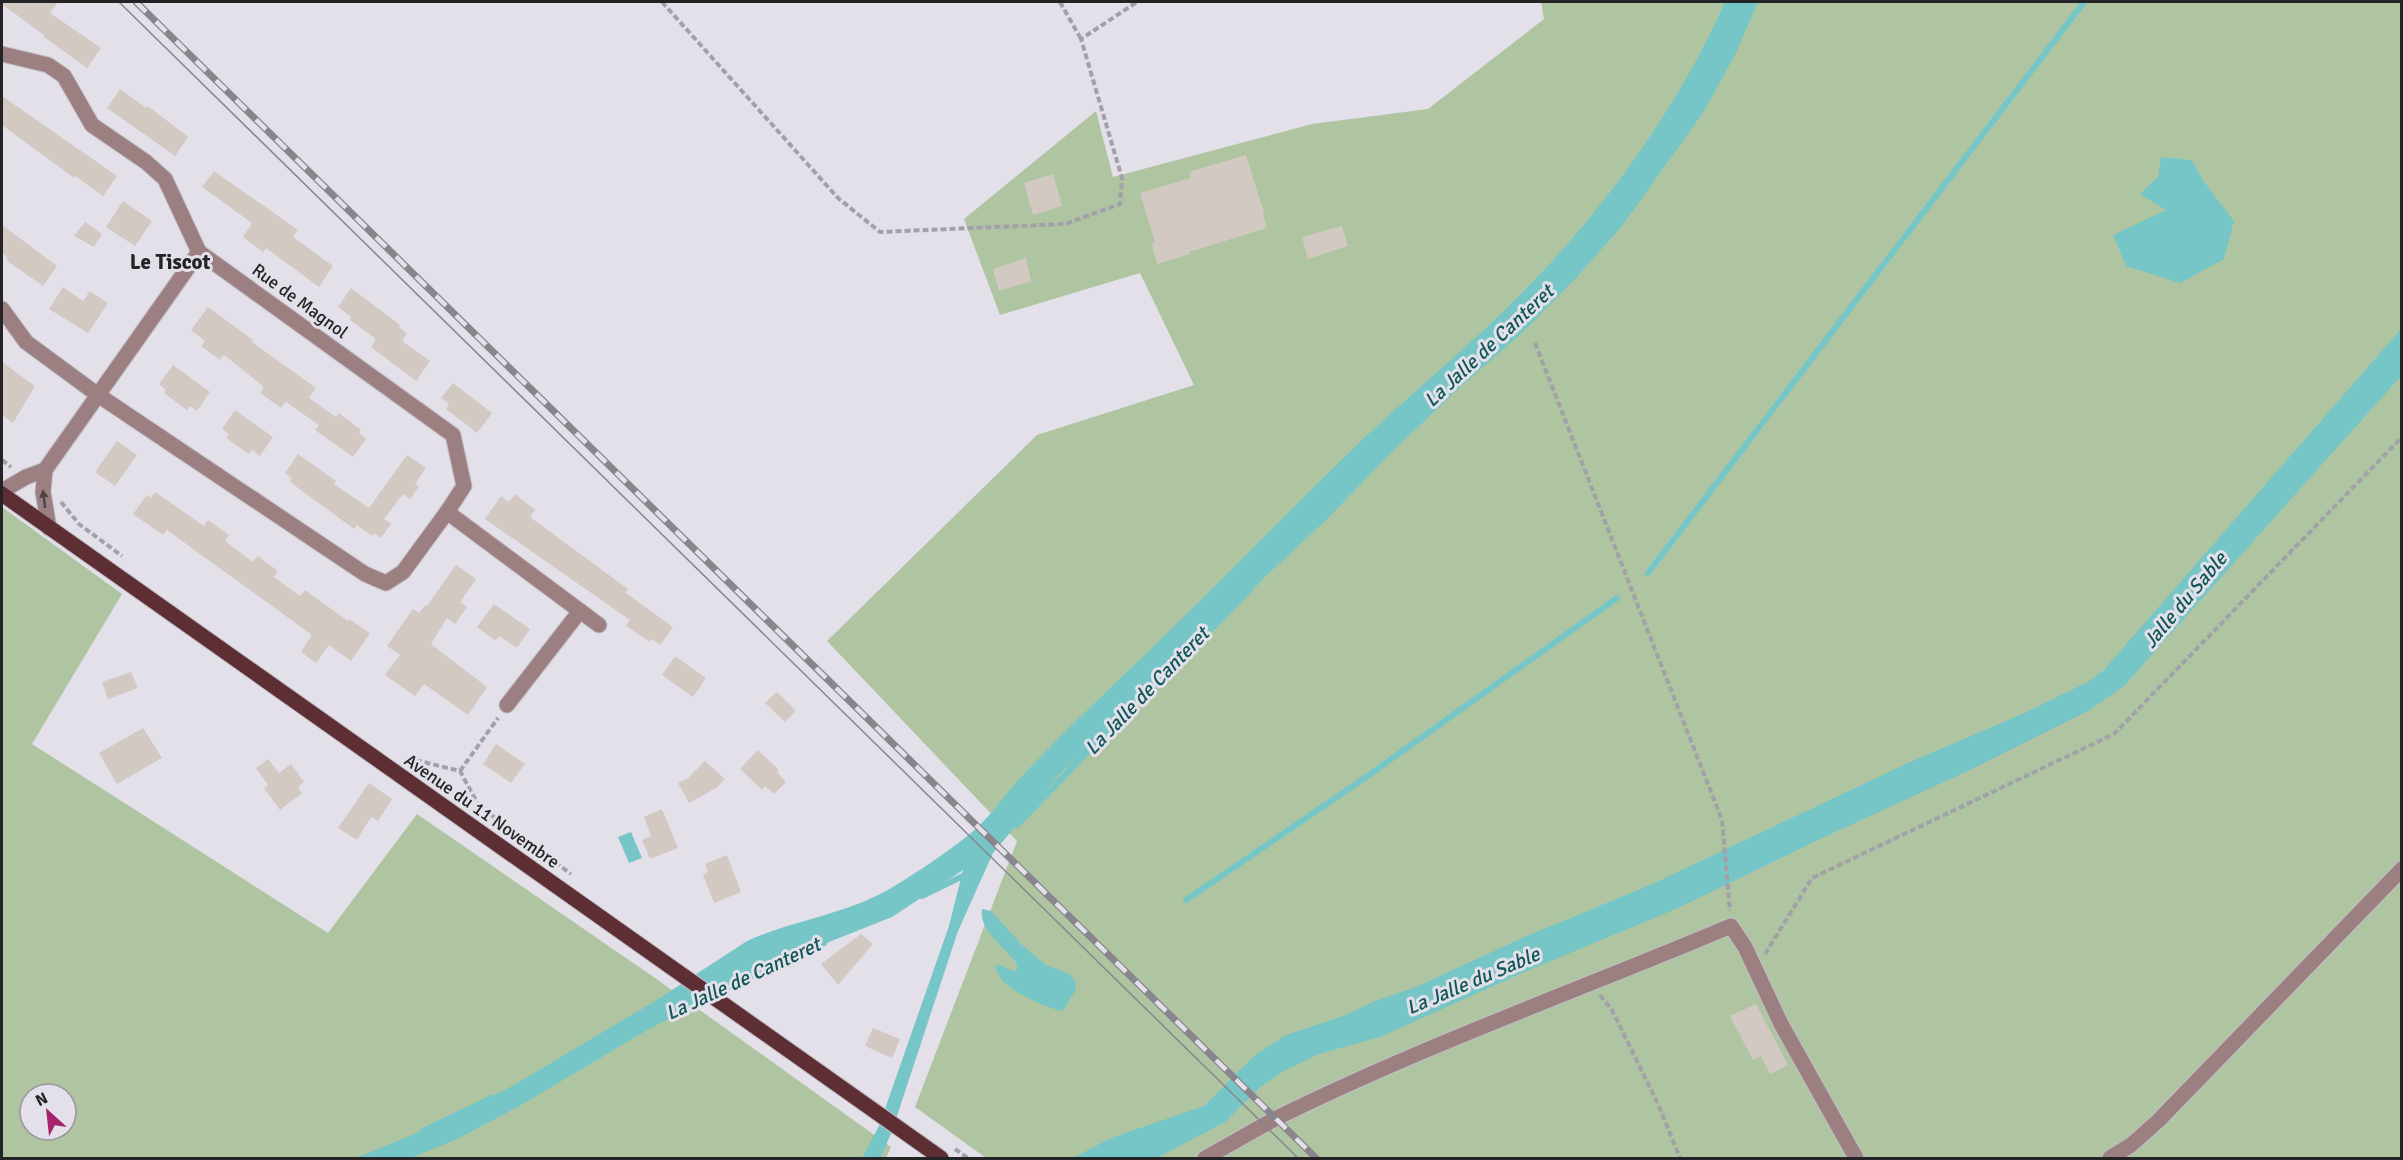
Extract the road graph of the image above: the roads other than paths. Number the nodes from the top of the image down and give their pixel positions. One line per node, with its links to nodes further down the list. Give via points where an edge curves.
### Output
1 (2, 54): 2 (street, via 48,65 64,75 92,125 165,179)
2 (199, 252): 4 (street); 7 (street, Rue de Magnol, via 453,435 464,486)
3 (2, 309): 4 (street, via 26,342)
4 (98, 395): 5 (street); 7 (street, Rue de Magnol, via 365,574 386,583 403,572)
5 (45, 470): 6 (street); 8 (street, one-way to 5, via 43,486)
6 (2, 493): 8 (main road, Avenue du 11 Novembre)
7 (447, 512): 9 (street)
8 (49, 528): 13 (main road, Avenue du 11 Novembre)
9 (580, 611): 10 (street); 11 (street)
10 (599, 625)
11 (507, 705)
12 (2402, 869): 16 (street, via 2158,1121)
13 (941, 1158)
14 (1205, 1158): 15 (street, via 1370,1075 1731,926)
15 (1856, 1158)
16 (2110, 1158)

